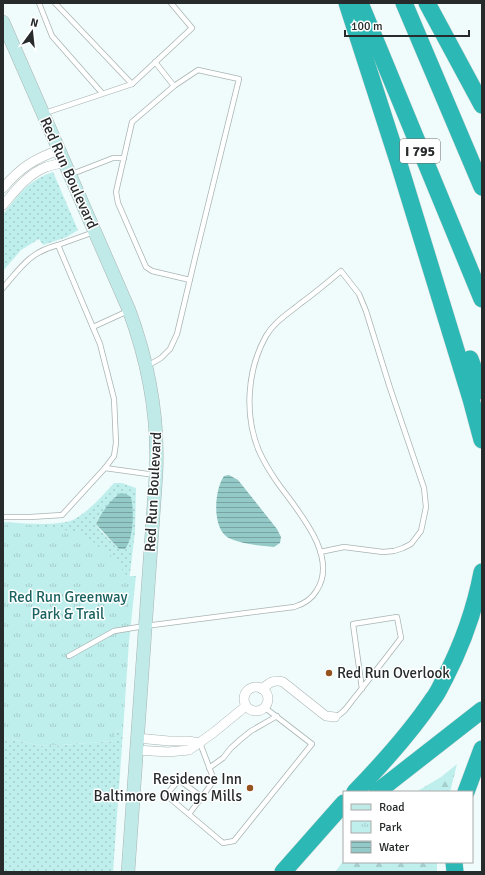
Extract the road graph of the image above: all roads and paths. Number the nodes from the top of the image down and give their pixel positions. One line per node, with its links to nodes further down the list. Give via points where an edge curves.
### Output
1 (39, 3): 12 (lane, via 52,36)
2 (56, 3): 10 (lane)
3 (171, 3): 9 (lane, via 192,28)
4 (347, 3): 17 (highway)
5 (360, 3): 26 (highway, I 795)
6 (404, 3): 19 (highway, I 795)
7 (427, 3): 13 (highway)
8 (3, 22): 14 (main road, Red Run Boulevard)
9 (155, 62): 10 (lane); 11 (lane)
10 (132, 84): 12 (lane)
11 (174, 86): 16 (lane, via 132,122); 24 (lane, via 198,70 239,79)
12 (102, 93): 14 (lane)
13 (482, 105)
14 (43, 113): 15 (main road, Red Run Boulevard)
15 (62, 156): 18 (main road, Red Run Boulevard); 20 (street, via 34,160 13,176); 21 (street, via 29,178)
16 (124, 158): 18 (lane, via 113,158); 24 (lane, via 116,192 118,203 146,267)
17 (399, 164): 30 (highway); 31 (highway)
18 (70, 174): 22 (main road, Red Run Boulevard)
19 (482, 187)
20 (3, 188)
21 (3, 205)
22 (95, 232): 23 (lane); 27 (main road, Red Run Boulevard)
23 (58, 245): 25 (lane, via 46,248 28,260); 28 (lane)
24 (190, 280): 29 (lane, via 177,334 170,349)
25 (3, 288)
26 (482, 298)
27 (129, 310): 28 (lane); 29 (main road, Red Run Boulevard)
28 (93, 328): 32 (lane, via 100,344 114,399 116,443 114,456)
29 (147, 366): 33 (main road, Red Run Boulevard, via 156,422)
30 (482, 391)
31 (482, 440)
32 (105, 468): 33 (lane); 34 (lane, via 62,515)
33 (156, 475): 37 (main road, Red Run Boulevard)
34 (3, 517)
35 (320, 552): 35 (lane, via 344,547 383,552 403,548 411,544 421,531 426,507 424,488 366,310 359,294 341,271 276,323 260,348 250,385 249,402 259,450 267,467 314,536); 37 (lane, via 322,580 314,594 302,604 285,609)
36 (482, 572): 50 (highway, via 471,618 452,664 434,698 409,732)
37 (145, 626): 38 (lane, via 106,634); 47 (main road, Red Run Boulevard)
38 (69, 656)
39 (362, 688): 39 (lane, via 401,638 397,617 353,624); 45 (lane, via 341,714)
40 (262, 689): 41 (street, via 251,688 246,692); 42 (street, via 267,694); 45 (street, via 277,680 283,682 322,714)
41 (246, 706): 42 (street, via 253,710 261,710); 46 (street)
42 (264, 707): 44 (lane)
43 (478, 713): 51 (highway)
44 (276, 716): 49 (lane, via 251,731); 55 (lane, via 312,744 234,841 223,843)
45 (335, 717)
46 (200, 743): 47 (street, via 169,741); 49 (lane)
47 (137, 744): 57 (main road, Red Run Boulevard)
48 (482, 749): 52 (highway)
49 (210, 768): 53 (lane, via 214,780)
50 (356, 791)
51 (378, 791)
52 (466, 791)
53 (202, 797): 55 (lane); 55 (lane, via 179,780 166,795)
54 (343, 804): 58 (highway)
55 (189, 814)
56 (343, 820): 59 (highway)
57 (128, 872)
58 (283, 872)
59 (286, 872)

